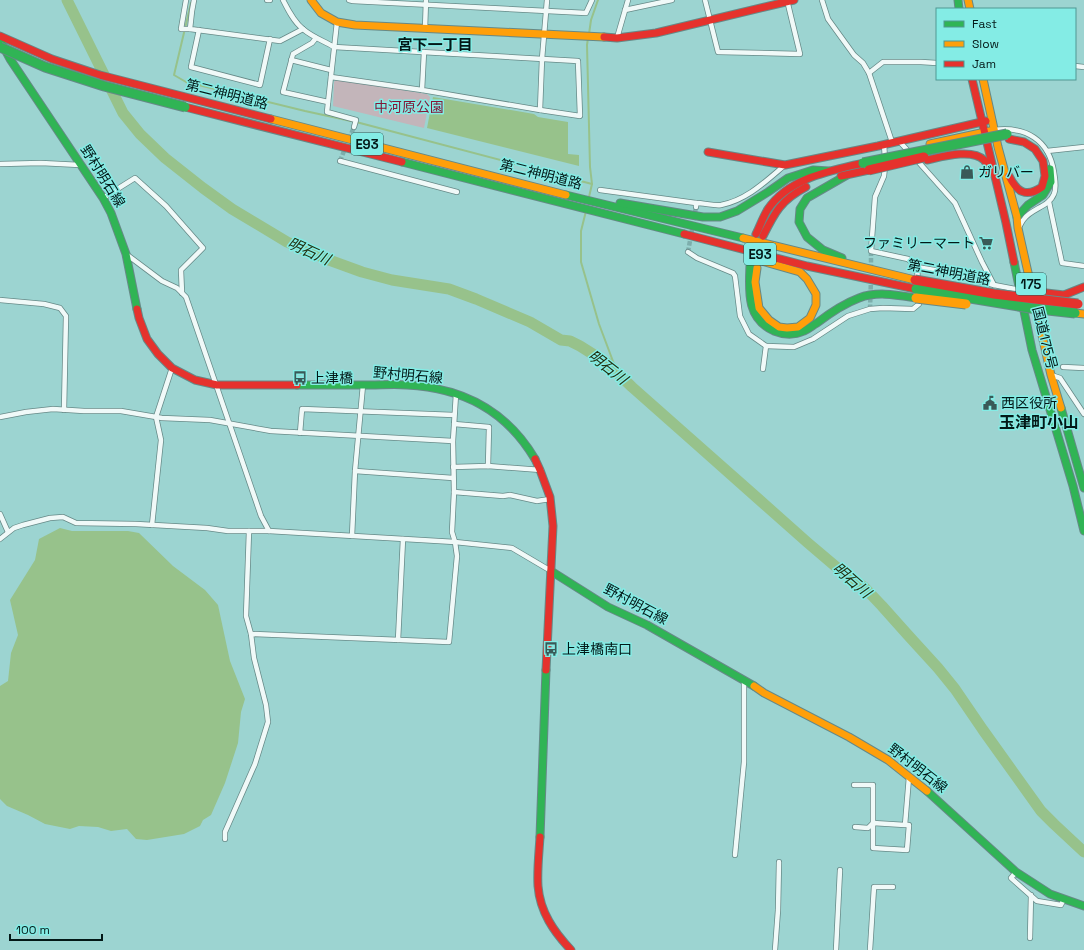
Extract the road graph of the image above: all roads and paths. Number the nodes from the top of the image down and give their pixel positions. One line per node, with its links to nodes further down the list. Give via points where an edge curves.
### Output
1 (186, 0): 20 (street, via 181,29)
2 (194, 0): 20 (street)
3 (267, 0): 4 (street)
4 (270, 0)
5 (283, 0): 21 (street)
6 (311, 0): 19 (main road, via 322,13)
7 (349, 0): 15 (street)
8 (547, 0): 17 (street)
9 (592, 0): 17 (street, via 586,13)
10 (628, 0): 16 (street)
11 (672, 0): 16 (street)
12 (705, 0): 18 (street)
13 (822, 0): 37 (street, via 828,19)
14 (789, 1): 18 (main road); 18 (street, via 800,54 718,52)
15 (426, 2): 17 (street); 22 (street)
16 (625, 10): 27 (street)
17 (546, 11): 24 (street)
18 (710, 20): 27 (main road, via 656,33)
19 (337, 22): 22 (main road); 30 (street)
20 (190, 29): 23 (street)
21 (303, 29): 26 (street); 28 (street, via 280,41)
22 (425, 29): 24 (main road)
23 (199, 30): 28 (street); 28 (street, via 191,67 260,84)
24 (544, 35): 27 (main road); 33 (street)
25 (0, 36): 67 (main road, 第二神明道路 / E93, via 52,59 100,75)
26 (316, 38): 30 (street); 34 (street, via 293,54)
27 (617, 38)
28 (270, 39)
29 (0, 40): 59 (main road, 野村明石線)
30 (334, 46): 32 (street); 36 (street)
31 (0, 47): 67 (main road, 第二神明道路 / E93, bridge, via 45,67 104,86)
32 (424, 52): 33 (street); 41 (street)
33 (542, 59): 43 (street); 43 (street, via 578,61 580,116)
34 (291, 60): 36 (street); 42 (street, via 284,92)
35 (936, 63): 37 (street, via 883,62)
36 (332, 70): 38 (street)
37 (869, 73): 50 (street)
38 (331, 77): 41 (street); 42 (street)
39 (972, 80): 45 (main road, 国道175号 / 175)
40 (983, 80): 44 (main road, 国道175号 / 175)
41 (422, 90): 43 (street)
42 (328, 102): 46 (street, via 326,112 356,120)
43 (540, 110)
44 (992, 120): 45 (main road); 47 (main road, 国道175号 / 175)
45 (982, 122): 48 (main road, 国道175号 / 175); 50 (main road)
46 (354, 127)
47 (994, 130): 48 (main road); 51 (main road, 国道175号 / 175); 53 (street, via 1023,132 1042,143)
48 (984, 132): 55 (main road, bridge, via 930,144); 64 (main road, 国道175号 / 175)
49 (1008, 137): 51 (main road, via 1035,149 1043,161 1045,176 1042,187 1032,193 1024,193 1014,186); 55 (main road, bridge); 56 (main road, bridge); 71 (main road, via 1018,135 1036,143 1043,150 1050,169 1050,182 1043,195 1028,205)
50 (892, 142): 60 (main road); 78 (street, via 884,176 875,197 870,251 908,259); 79 (street, via 955,203)
51 (998, 147): 71 (main road, 国道175号 / 175)
52 (1084, 147): 53 (street)
53 (1047, 151): 69 (street, via 1054,169 1056,185)
54 (708, 152): 60 (main road)
55 (902, 155): 61 (main road, bridge)
56 (912, 159): 61 (main road, bridge); 64 (main road, bridge, via 974,155 984,161)
57 (340, 161): 66 (street)
58 (0, 164): 59 (street)
59 (80, 165): 68 (main road, 野村明石線)
60 (785, 166): 65 (street, via 750,193 720,205 696,205)
61 (866, 166): 62 (main road); 63 (main road)
62 (829, 171): 63 (main road, via 791,187 774,202 763,217 759,235 784,201 796,192); 70 (main road, via 813,170 788,178 737,211 720,217 703,217 632,205)
63 (847, 174): 76 (main road, via 807,198 800,209 799,222 806,237)
64 (996, 183): 82 (main road, 国道175号 / 175)
65 (600, 190)
66 (457, 192)
67 (551, 195): 70 (main road, 第二神明道路 / E93); 70 (main road, 第二神明道路 / E93, via 566,194)
68 (103, 198): 75 (main road, 野村明石線); 84 (street, via 135,178 166,206 203,248 181,270)
69 (1049, 202): 72 (street, via 1034,210); 77 (street, via 1062,263)
70 (607, 207): 73 (main road, 第二神明道路 / E93); 76 (main road, 第二神明道路 / E93)
71 (1017, 217): 72 (main road, 国道175号 / 175)
72 (1018, 228): 83 (main road, 国道175号 / 175)
73 (726, 246): 81 (main road, 第二神明道路 / E93); 81 (main road, via 743,255 800,272 808,279 816,294 816,305 810,318 798,327 779,327 759,308 753,267 749,288 754,314 768,328 786,334 805,331 860,297)
74 (688, 252): 87 (street, via 733,273 740,316 749,334)
75 (126, 254): 84 (street); 89 (main road, 野村明石線, via 139,318 147,339)
76 (850, 265): 81 (main road, 第二神明道路 / E93)
77 (1084, 266)
78 (916, 267): 79 (street); 87 (street, via 919,304 912,309 870,309 848,316 813,340 794,347)
79 (994, 284): 82 (street)
80 (1084, 287): 83 (main road, via 1064,295)
81 (916, 289): 86 (main road, 第二神明道路 / E93, bridge, via 994,294); 86 (main road, 第二神明道路 / E93, bridge, via 972,305)
82 (1020, 290): 83 (main road); 113 (main road, 国道175号 / 175, via 1032,350)
83 (1032, 291): 92 (main road, 国道175号 / 175)
84 (182, 293): 93 (street, via 186,297)
85 (0, 300): 96 (street, via 44,304 60,308 66,316)
86 (1080, 309)
87 (766, 346): 91 (street)
88 (1063, 367): 90 (street)
89 (172, 368): 93 (main road, 野村明石線, via 195,380); 101 (street)
90 (1084, 368)
91 (763, 369)
92 (1051, 376): 98 (street, via 1060,378); 112 (main road, 国道175号 / 175)
93 (217, 385): 94 (main road, 野村明石線); 102 (street)
94 (363, 385): 95 (main road, 野村明石線, via 407,385); 97 (street)
95 (456, 394): 99 (street); 109 (main road, 野村明石線, via 490,410 504,422 526,445)
96 (64, 410): 100 (street, via 53,409); 101 (street, via 121,411)
97 (361, 412): 99 (street); 104 (street, via 302,409); 105 (street)
98 (1084, 414)
99 (454, 415): 103 (street)
100 (0, 417)
101 (156, 417): 102 (street, via 210,420); 117 (street, via 161,440)
102 (229, 424): 104 (street); 119 (street, via 261,516)
103 (454, 424): 106 (street); 107 (street, via 489,427)
104 (300, 433): 105 (street)
105 (358, 436): 106 (street); 110 (street)
106 (453, 441): 108 (street)
107 (488, 466): 108 (street); 109 (street)
108 (453, 467): 111 (street)
109 (540, 470): 115 (main road, 野村明石線)
110 (355, 471): 111 (street); 122 (street)
111 (453, 478): 114 (street)
112 (1084, 485): 113 (main road)
113 (1073, 486): 120 (main road, 国道175号 / 175)
114 (454, 492): 115 (street, via 510,495 536,501); 125 (street, via 452,532)
115 (550, 499): 126 (main road, 野村明石線, via 553,526)
116 (0, 514): 121 (street)
117 (152, 525): 118 (street); 121 (street, via 76,523 63,517 23,524)
118 (249, 531): 119 (street); 127 (street, via 246,616)
119 (269, 531): 122 (street)
120 (1084, 531)
121 (8, 532): 123 (street)
122 (352, 536): 124 (street)
123 (0, 539)
124 (403, 539): 125 (street); 128 (street)
125 (455, 542): 126 (street, via 512,548); 128 (street, via 457,556 449,642)
126 (551, 571): 129 (main road, 野村明石線, via 608,607 647,625); 145 (main road, via 538,886 540,903 548,922 558,938)
127 (251, 634): 128 (street); 135 (street, via 268,722 254,764 225,832)
128 (398, 640)
129 (744, 680): 130 (main road, 野村明石線, via 849,737 888,760); 136 (street, via 744,762)
130 (909, 777): 133 (street); 139 (main road, 野村明石線)
131 (854, 784): 132 (street, via 873,785)
132 (873, 823): 133 (street); 133 (street, via 873,848 907,850 909,825); 134 (street, via 868,828)
133 (905, 825)
134 (855, 827)
135 (225, 839)
136 (735, 855)
137 (779, 862): 146 (street)
138 (840, 870): 147 (street)
139 (1016, 872): 141 (street, via 1011,878); 142 (main road, 野村明石線, via 1050,894)
140 (893, 887): 148 (street, via 874,887)
141 (1031, 895): 142 (street, via 1038,902 1061,905); 144 (street)
142 (1064, 899): 143 (main road, 野村明石線)
143 (1084, 906)
144 (1030, 938)
145 (571, 950)
146 (775, 950)
147 (836, 950)
148 (870, 950)

